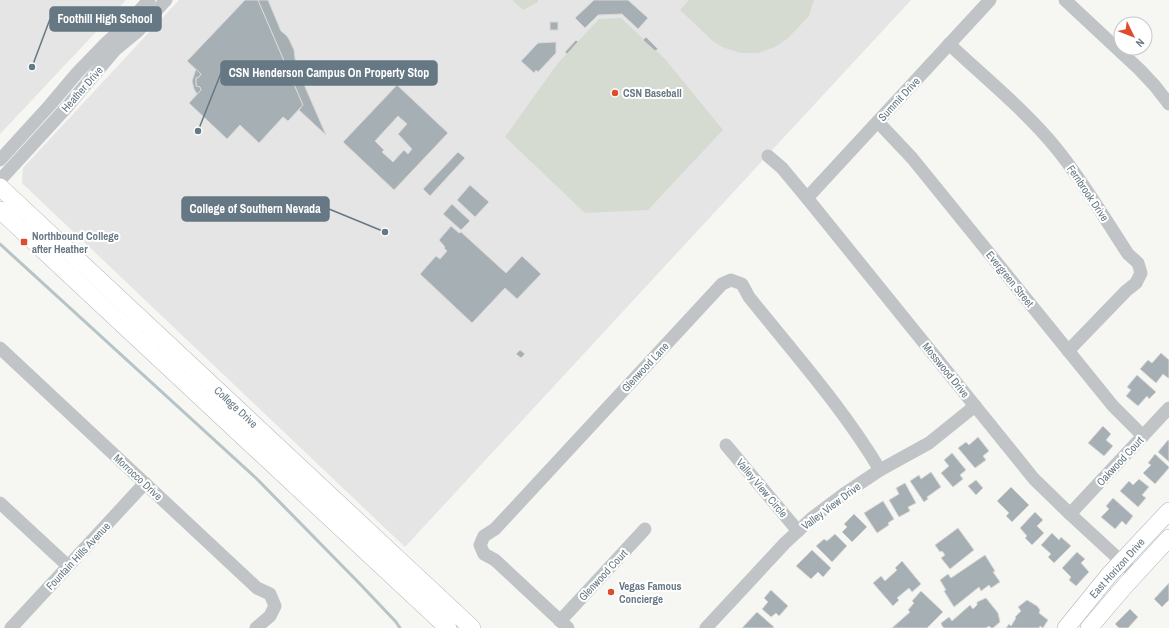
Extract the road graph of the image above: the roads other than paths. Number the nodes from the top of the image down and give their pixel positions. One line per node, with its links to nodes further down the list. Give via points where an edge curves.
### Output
1 (149, 0): 5 (street, Heather Drive)
2 (166, 0): 5 (street, Heather Drive, via 138,31)
3 (990, 0): 6 (street, Summit Drive)
4 (1065, 0): 7 (street, via 1139,69)
5 (125, 34): 10 (street, Heather Drive, via 106,43); 11 (street, Heather Drive, via 115,50 66,108)
6 (949, 44): 8 (street, Summit Drive); 16 (street, Fernbrook Drive, via 1022,111 1056,148 1128,254 1138,263 1142,273 1136,283)
7 (1169, 104)
8 (878, 122): 13 (street, Summit Drive); 16 (street, Evergreen Street, via 912,158)
9 (768, 156): 13 (street, Mosswood Drive)
10 (0, 160)
11 (0, 180)
12 (0, 187): 24 (main road, College Drive)
13 (808, 198): 17 (street, Mosswood Drive)
14 (0, 210): 27 (main road, College Drive)
15 (0, 348): 22 (street, Morrocco Drive)
16 (1068, 351): 19 (street, Evergreen Street, via 1113,406)
17 (974, 406): 21 (street, Valley View Drive, via 929,443); 26 (street, Mosswood Drive, via 1034,479)
18 (1169, 408): 19 (street, Oakwood Court)
19 (1143, 436): 26 (street, Oakwood Court)
20 (726, 445): 29 (street, Valley View Circle)
21 (880, 470): 29 (street, Valley View Drive, via 844,494); 34 (street, Glenwood Lane, via 846,418 749,297 742,284 731,280 722,284 494,529 484,536 480,546 484,554 495,560)
22 (145, 483): 32 (street, Fountain Hills Avenue); 36 (street, Morrocco Drive, via 257,588 270,594 275,606 270,616)
23 (0, 503): 32 (street)
24 (346, 509): 27 (main road); 38 (main road, College Drive)
25 (1169, 510): 31 (main road, East Horizon Drive)
26 (1070, 514): 31 (street, Mosswood Drive)
27 (334, 522): 37 (main road, College Drive)
28 (645, 529): 34 (street, Glenwood Court)
29 (798, 531): 39 (street, Valley View Drive)
30 (1169, 536): 33 (main road, East Horizon Drive)
31 (1121, 562): 33 (street, Mosswood Drive); 40 (main road, East Horizon Drive)
32 (68, 566): 35 (street, Fountain Hills Avenue)
33 (1135, 574): 41 (main road, East Horizon Drive)
34 (564, 624)
35 (11, 628)
36 (256, 628)
37 (448, 628)
38 (472, 628)
39 (706, 628)
40 (1066, 628)
41 (1089, 628)

